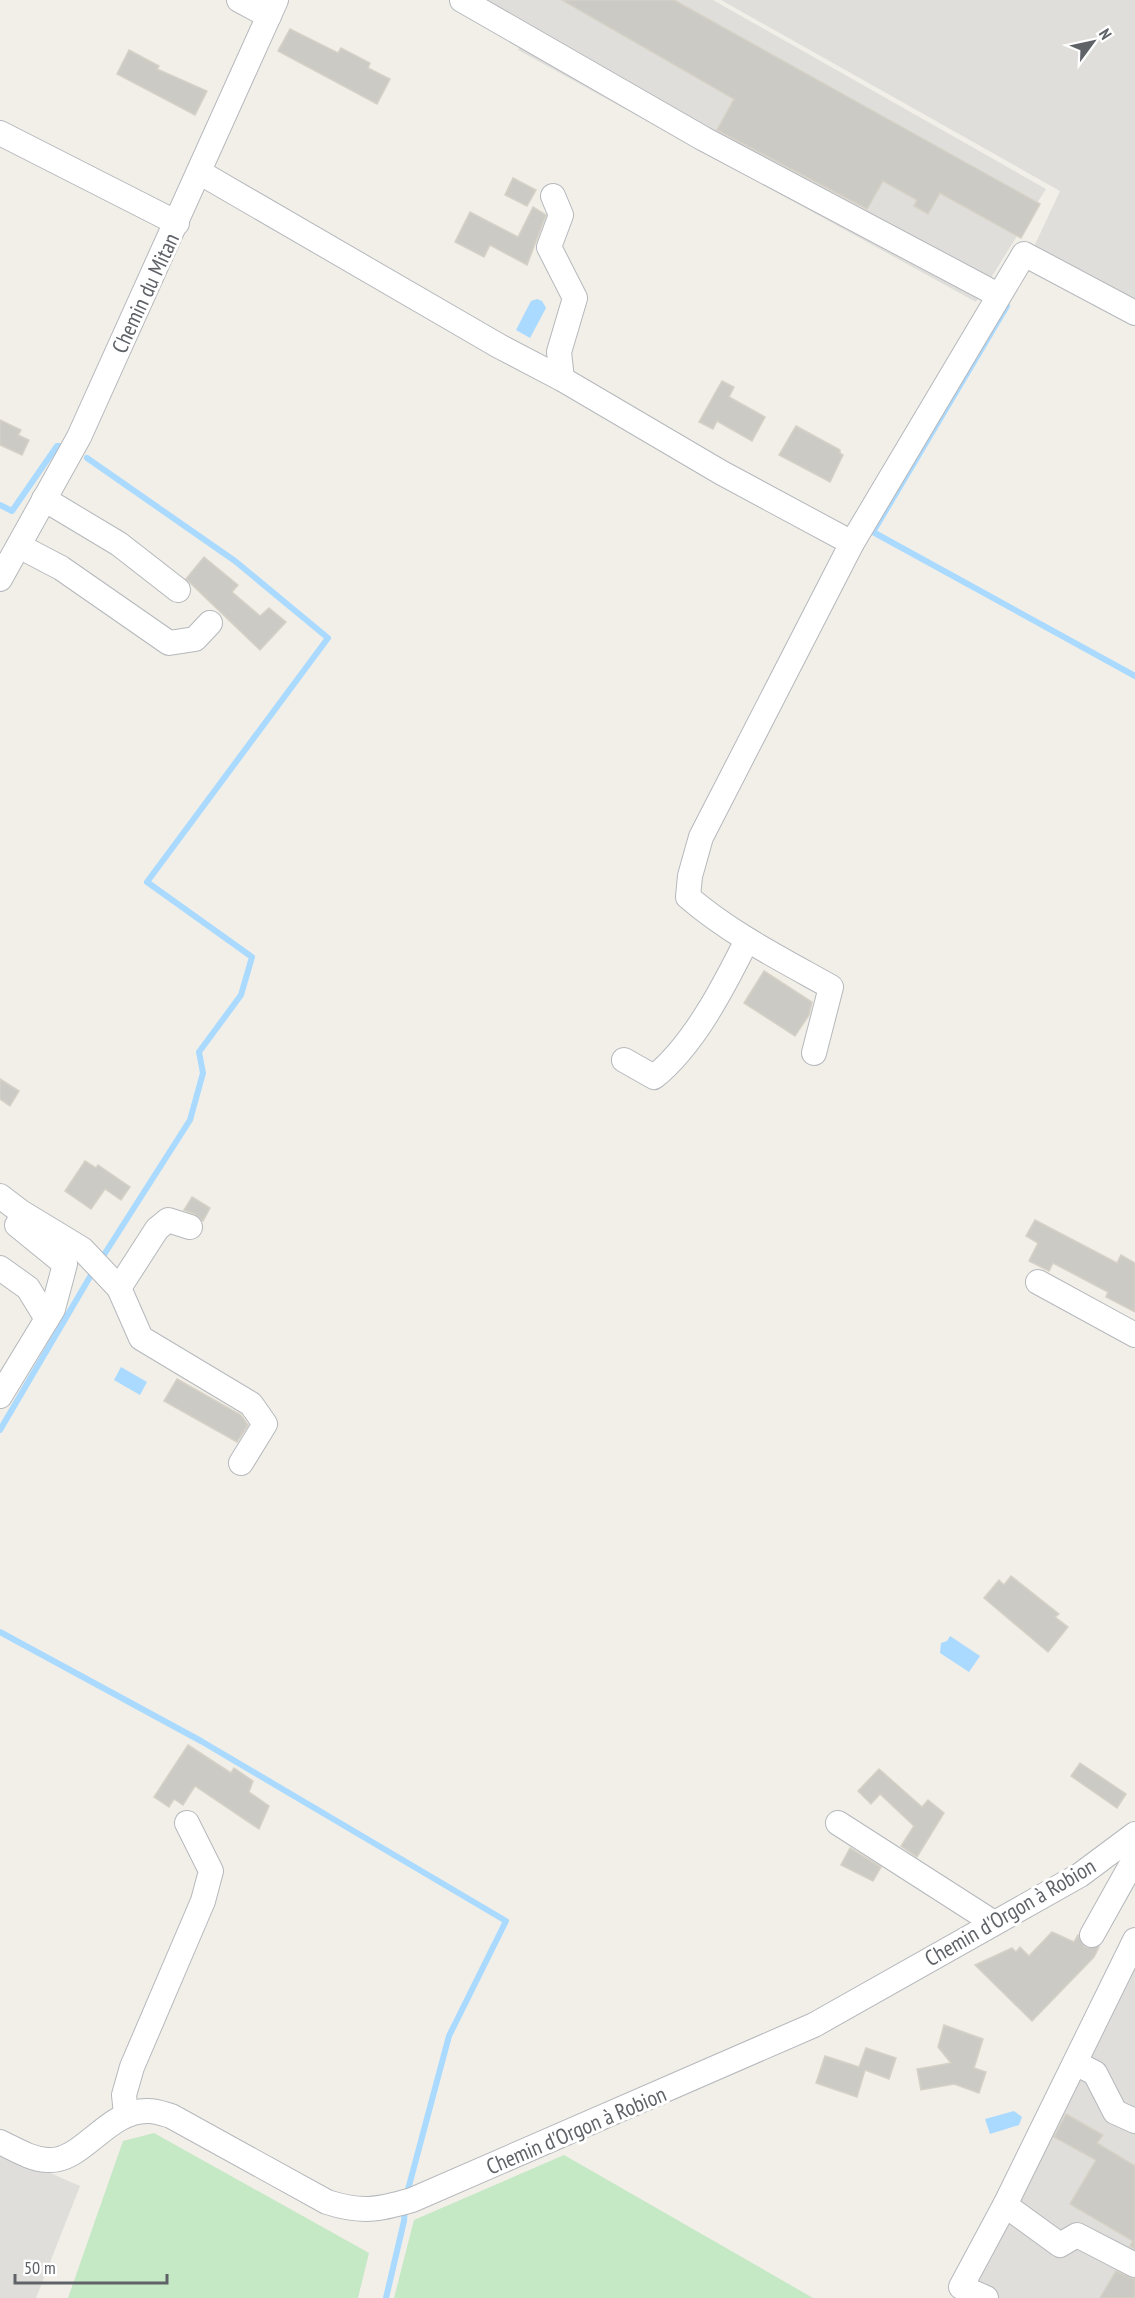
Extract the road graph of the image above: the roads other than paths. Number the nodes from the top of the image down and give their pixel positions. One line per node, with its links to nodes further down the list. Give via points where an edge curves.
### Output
1 (239, 0): 3 (street)
2 (462, 0): 8 (street, via 704,139)
3 (273, 8): 5 (street, Chemin du Mitan)
4 (0, 134): 7 (street)
5 (199, 172): 7 (street, Chemin du Mitan); 10 (street)
6 (553, 196): 10 (street, via 561,215 549,248 575,298 559,352)
7 (177, 223): 11 (street, Chemin du Mitan, via 79,437)
8 (998, 295): 9 (street, via 1024,254); 12 (street)
9 (1135, 313)
10 (562, 379): 12 (street)
11 (44, 499): 13 (street, Chemin du Mitan); 15 (street, via 119,544)
12 (852, 543): 17 (street, via 701,837 690,876 688,897)
13 (19, 546): 14 (street, Chemin du Mitan); 16 (street, via 61,568 169,643 195,639)
14 (0, 579)
15 (177, 590)
16 (210, 623)
17 (747, 940): 18 (street, via 831,987); 19 (street, via 675,1061 654,1077)
18 (814, 1053)
19 (624, 1060)
20 (0, 1196): 25 (street, via 58,1223)
21 (0, 1214): 26 (street, via 65,1264)
22 (190, 1227): 25 (street, via 168,1220 157,1229)
23 (0, 1268): 26 (street, via 28,1288)
24 (1038, 1282): 27 (street)
25 (119, 1288): 29 (street, via 141,1338 251,1404 265,1424)
26 (47, 1319): 28 (street)
27 (1135, 1335)
28 (0, 1396)
29 (241, 1463)
30 (187, 1823): 38 (street, via 210,1871 203,1901 132,2067 124,2095)
31 (838, 1823): 34 (street)
32 (1135, 1834): 34 (street, Chemin d'Orgon à Robion, via 1080,1875)
33 (1135, 1858): 35 (street)
34 (994, 1923): 38 (street, Chemin d'Orgon à Robion, via 814,2025 412,2200 380,2210 351,2210 327,2202 171,2116 148,2110)
35 (1092, 1935)
36 (1135, 1940): 37 (street)
37 (1075, 2062): 39 (street, via 1095,2073 1115,2112); 41 (street)
38 (126, 2114): 40 (street, Chemin d'Orgon à Robion, via 71,2154 49,2161)
39 (1135, 2121)
40 (0, 2142)
41 (1005, 2205): 42 (street, via 1060,2245 1077,2235); 43 (street, via 961,2287)
42 (1135, 2265)
43 (986, 2298)

